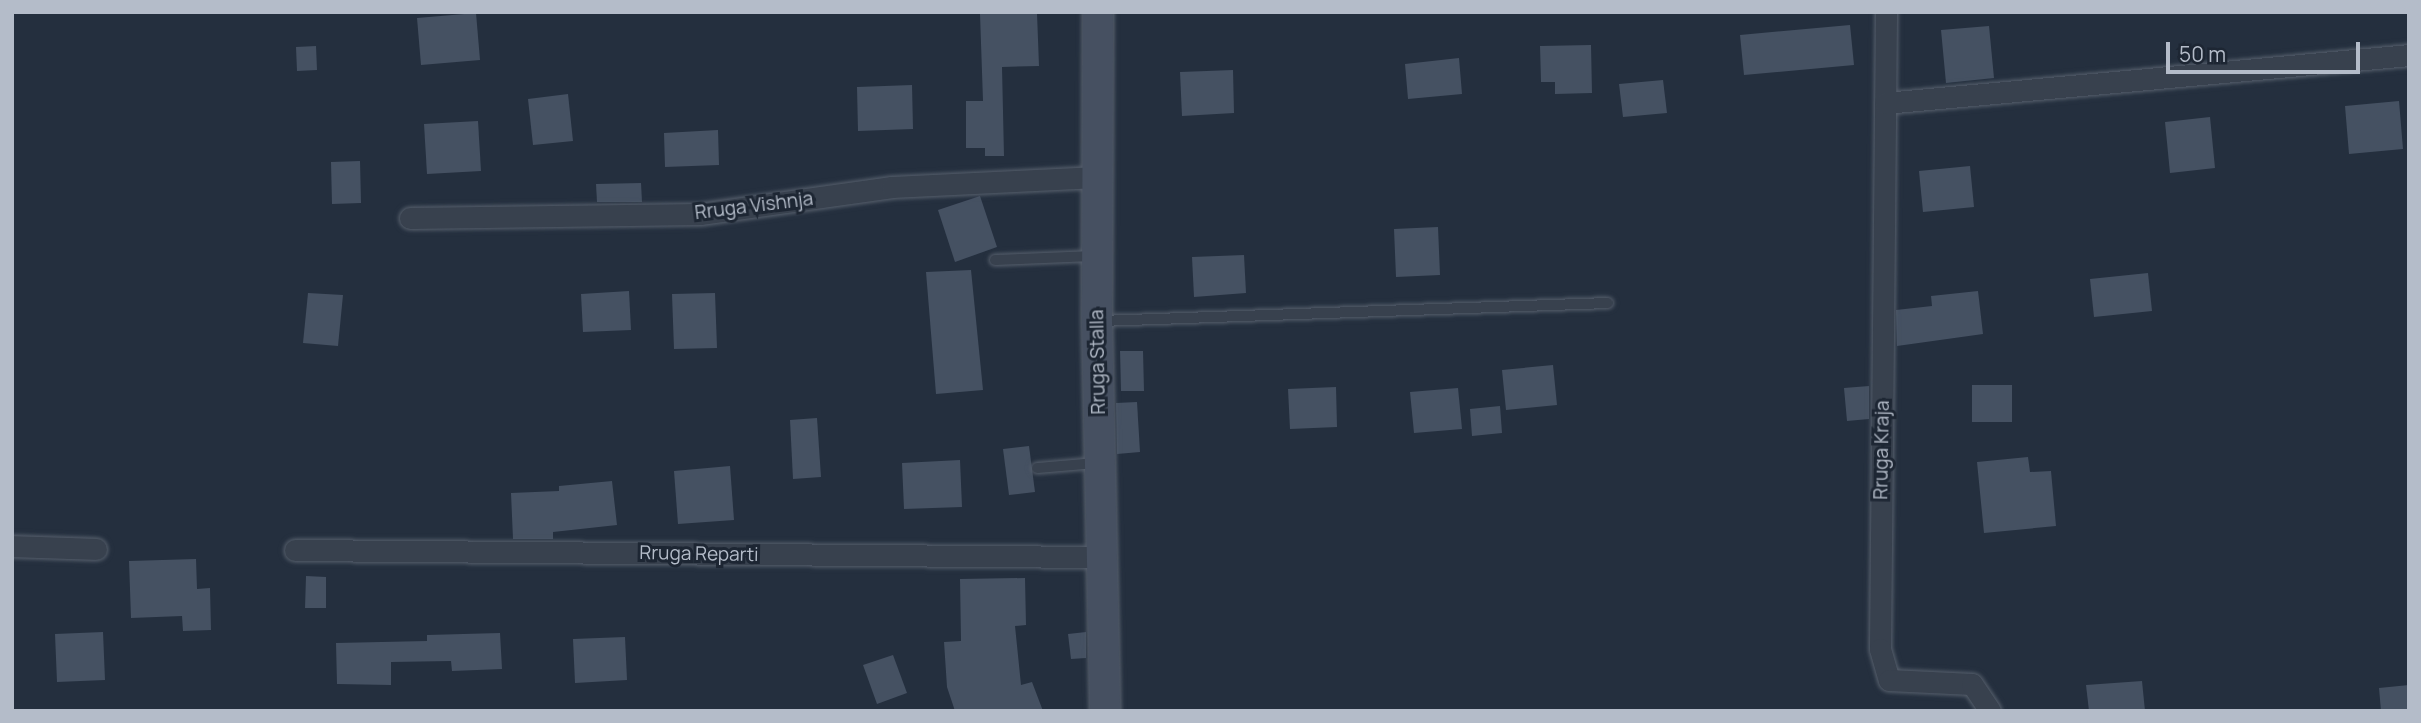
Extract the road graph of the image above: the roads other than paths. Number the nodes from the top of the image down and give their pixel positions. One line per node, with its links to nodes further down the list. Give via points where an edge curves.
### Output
1 (1098, 12): 5 (street, Rruga Stalla)
2 (1886, 12): 4 (street, Rruga Kraja)
3 (2409, 55): 4 (street)
4 (1885, 103): 18 (street, Rruga Kraja, via 1880,649 1889,680 1972,684)
5 (1097, 177): 6 (street, Rruga Vishnja, via 892,187 700,214); 7 (street, Rruga Stalla)
6 (410, 218)
7 (1096, 256): 8 (lane); 10 (street, Rruga Stalla)
8 (995, 260)
9 (1608, 303): 10 (lane)
10 (1097, 321): 11 (street, Rruga Stalla)
11 (1100, 463): 12 (lane); 16 (street, Rruga Stalla)
12 (1037, 468)
13 (12, 546): 14 (street)
14 (96, 549)
15 (295, 550): 16 (street, Rruga Reparti)
16 (1102, 557): 17 (street, Rruga Stalla)
17 (1105, 711)
18 (1990, 711)

